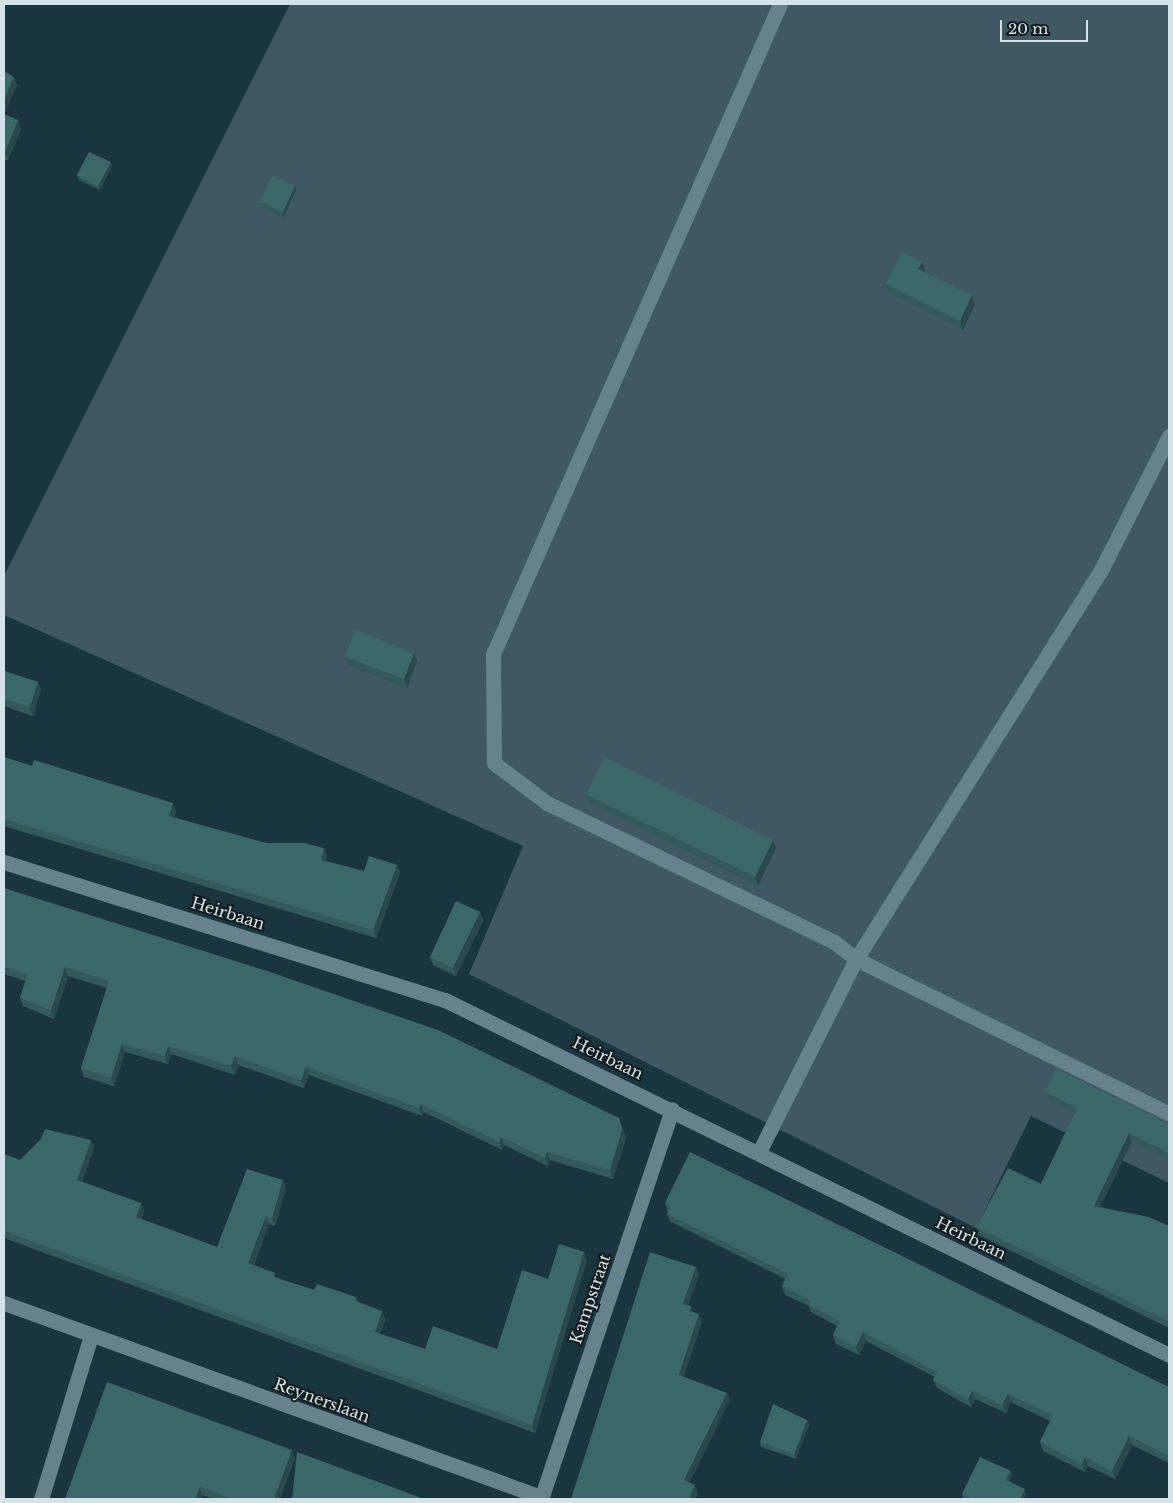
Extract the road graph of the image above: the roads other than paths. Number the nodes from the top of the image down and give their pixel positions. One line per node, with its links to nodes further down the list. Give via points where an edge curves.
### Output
1 (780, 4): 4 (street, via 493,654 494,763 548,803 833,941)
2 (1169, 436): 4 (street, via 1100,572)
3 (4, 862): 5 (street, Heirbaan, via 445,1000)
4 (856, 959): 6 (street); 7 (street)
5 (672, 1109): 7 (street, Heirbaan); 11 (street, Kampstraat)
6 (1169, 1114)
7 (759, 1152): 10 (street, Heirbaan)
8 (4, 1303): 9 (street, Reynerslaan)
9 (91, 1335): 11 (street, Reynerslaan); 12 (street)
10 (1169, 1356)
11 (541, 1498)
12 (41, 1499)

